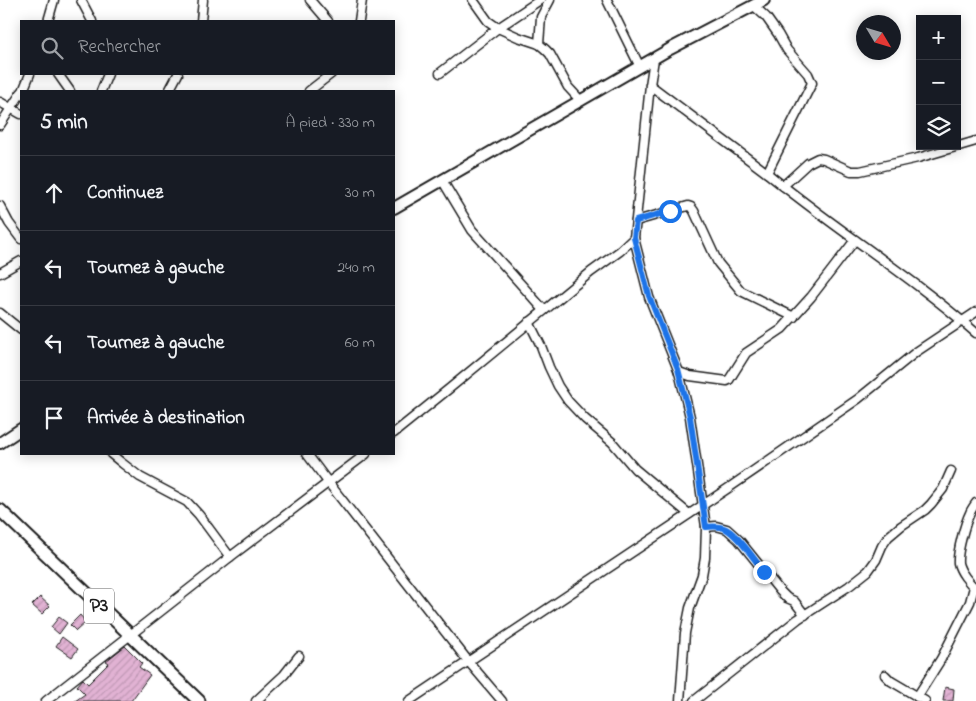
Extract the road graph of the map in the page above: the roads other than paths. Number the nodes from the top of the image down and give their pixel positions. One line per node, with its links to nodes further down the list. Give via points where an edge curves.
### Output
1 (54, 0): 12 (street)
2 (81, 0): 13 (street)
3 (203, 0): 14 (street)
4 (310, 0): 15 (street)
5 (362, 0): 16 (street)
6 (473, 0): 17 (street, via 488,21)
7 (540, 0): 17 (street)
8 (550, 0): 18 (street, via 541,18)
9 (608, 0): 20 (street)
10 (764, 0): 11 (main road)
11 (754, 6): 19 (main road); 40 (street, via 766,17 812,83)
12 (48, 20)
13 (91, 20)
14 (201, 20)
15 (327, 20)
16 (360, 20)
17 (498, 28): 18 (street); 21 (street)
18 (539, 44): 34 (street, via 550,54 568,87)
19 (654, 59): 20 (main road); 27 (street)
20 (640, 67): 34 (main road)
21 (440, 73)
22 (30, 75): 28 (street)
23 (59, 75): 29 (street)
24 (108, 75): 30 (street)
25 (177, 75): 31 (street)
26 (329, 75): 32 (street)
27 (650, 85): 40 (street); 45 (street)
28 (23, 90)
29 (69, 90)
30 (101, 90)
31 (170, 90)
32 (310, 90)
33 (20, 95): 36 (street)
34 (581, 101): 41 (main road)
35 (0, 102): 36 (street)
36 (10, 108): 37 (street); 38 (street)
37 (20, 113)
38 (0, 125)
39 (976, 141): 42 (street, via 860,171 818,158)
40 (767, 172): 42 (street)
41 (442, 180): 44 (main road); 51 (street, via 472,230)
42 (783, 186): 48 (street)
43 (0, 206): 46 (street)
44 (395, 207)
45 (636, 221): 47 (street); 54 (street, via 691,206 718,263 741,291)
46 (20, 238)
47 (634, 238): 51 (street); 59 (street, via 649,296)
48 (855, 240): 54 (street); 55 (street)
49 (20, 262): 50 (street)
50 (0, 273)
51 (544, 310): 56 (street)
52 (976, 312): 55 (street)
53 (0, 313): 57 (street)
54 (794, 316): 59 (street, via 782,329 746,353 727,381)
55 (962, 321): 58 (street); 69 (street, via 916,352 858,399)
56 (529, 322): 61 (street); 71 (street, via 568,401 612,442 634,469)
57 (20, 329)
58 (976, 333)
59 (679, 372): 69 (street, via 690,417)
60 (20, 430): 62 (main road)
61 (395, 432)
62 (0, 443)
63 (112, 455): 73 (street, via 140,477 187,502)
64 (308, 455): 67 (street)
65 (365, 455): 67 (street)
66 (951, 471): 75 (street, via 931,504 888,537 868,571)
67 (328, 482): 73 (street); 78 (street)
68 (976, 503): 74 (street, via 970,513 958,557 958,565)
69 (702, 505): 71 (street); 72 (street)
70 (0, 510): 76 (main road, P3)
71 (689, 514): 78 (street)
72 (706, 527): 75 (street, via 727,530); 86 (street, via 702,575 685,633)
73 (230, 557): 76 (street)
74 (975, 588): 80 (street)
75 (805, 615): 87 (street)
76 (130, 635): 81 (street); 82 (main road, P3)
77 (299, 656): 83 (street)
78 (468, 661): 84 (street); 85 (street)
79 (885, 675): 80 (street)
80 (921, 699)
81 (46, 701)
82 (199, 701)
83 (256, 701)
84 (409, 701)
85 (502, 701)
86 (680, 701)
87 (694, 701)

